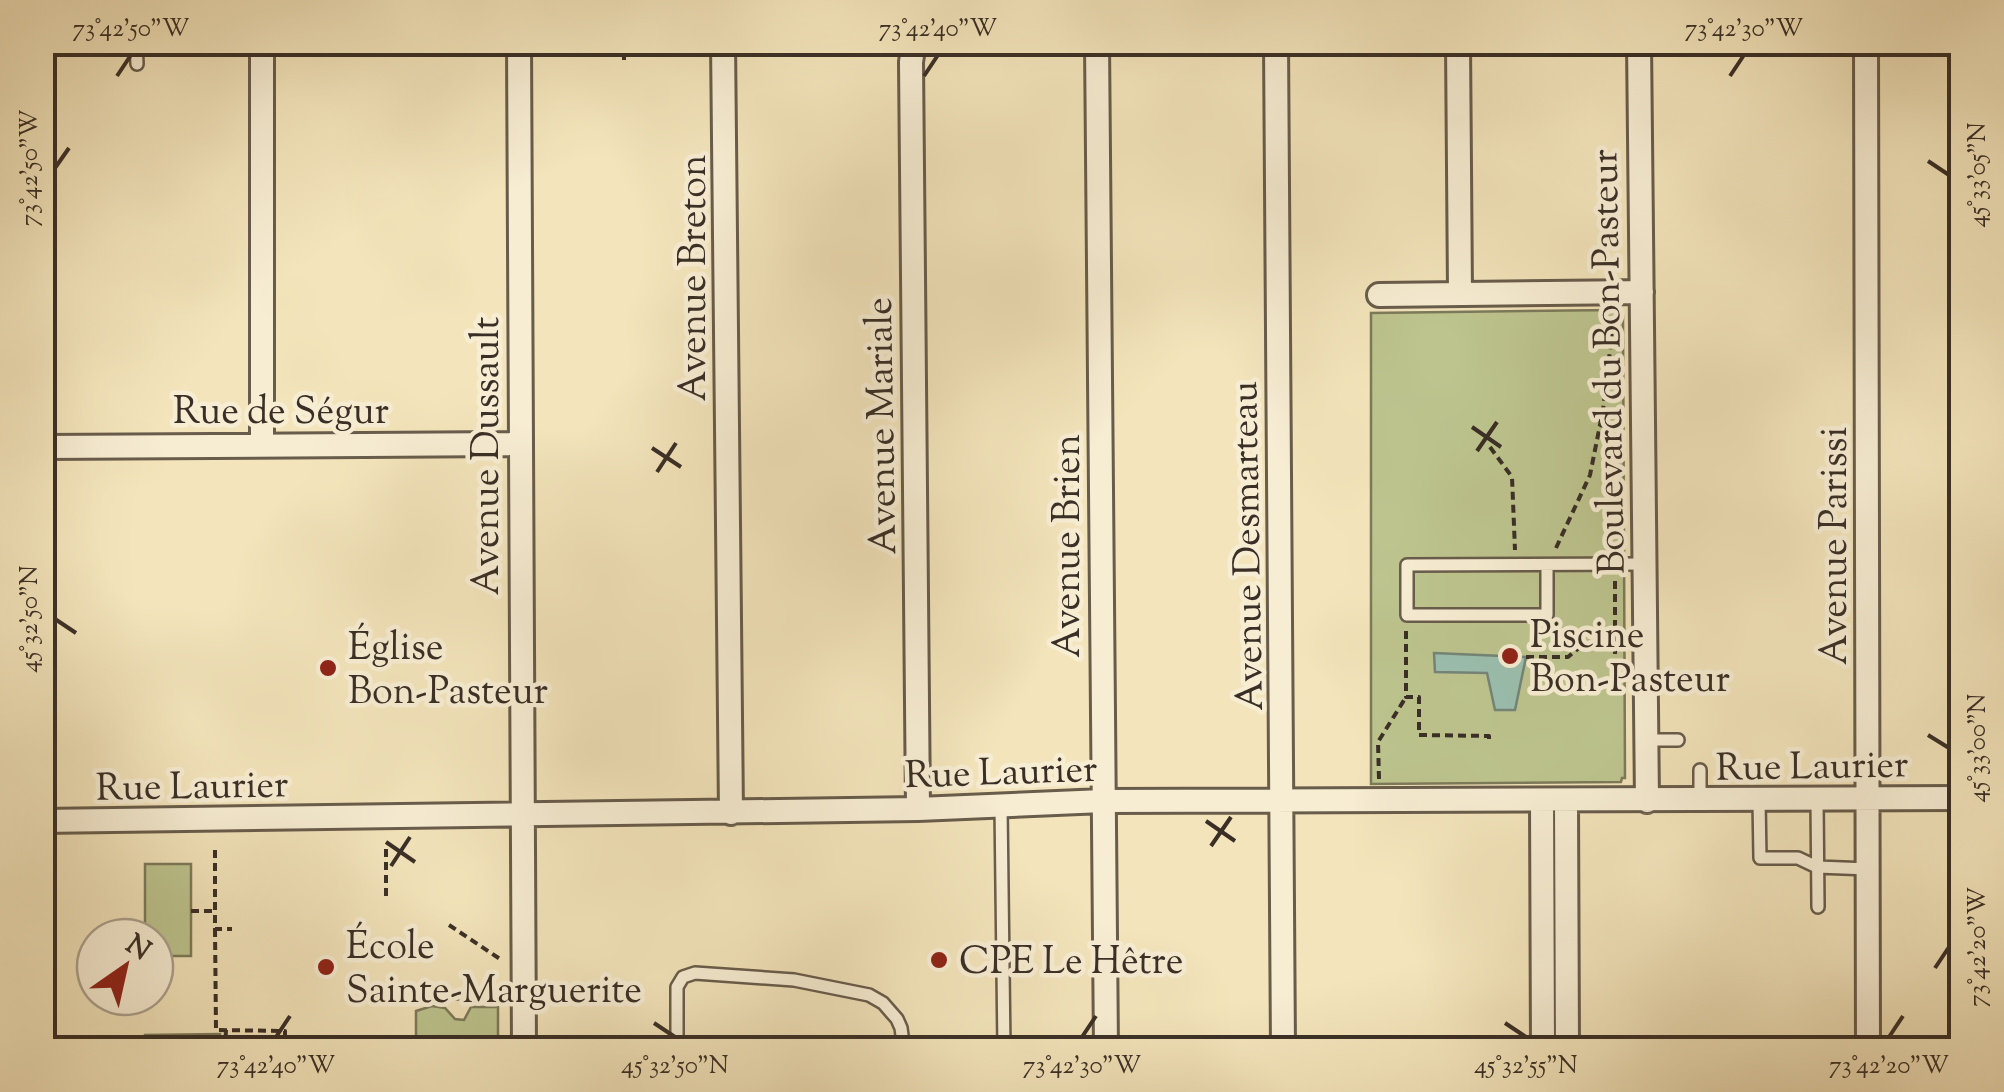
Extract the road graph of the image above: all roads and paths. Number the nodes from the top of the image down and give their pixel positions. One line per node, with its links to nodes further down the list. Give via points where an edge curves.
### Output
1 (136, 42): 13 (lane)
2 (262, 42): 21 (street)
3 (519, 42): 20 (street, Avenue Dussault)
4 (723, 42): 53 (street, Avenue Breton)
5 (914, 42): 52 (street, Avenue Mariale)
6 (1097, 42): 47 (street, Avenue Brien)
7 (1276, 42): 48 (street, Avenue Desmarteau)
8 (1458, 42): 15 (street)
9 (1638, 42): 14 (street, Boulevard du Bon-Pasteur)
10 (1866, 42): 43 (street, Avenue Parissi)
11 (624, 52): 12 (path)
12 (624, 60)
13 (137, 64)
14 (1642, 292): 15 (street); 24 (street, Boulevard du Bon-Pasteur)
15 (1460, 293): 16 (street)
16 (1379, 295)
17 (1622, 311): 18 (path, via 1613,325)
18 (1600, 425): 19 (path); 26 (path, via 1590,475)
19 (1612, 428)
20 (520, 444): 21 (street, Rue de Ségur); 54 (street, Avenue Dussault)
21 (262, 445): 22 (street, Rue de Ségur)
22 (42, 447)
23 (1490, 447): 25 (path, via 1512,476)
24 (1644, 564): 26 (lane); 38 (street, Boulevard du Bon-Pasteur)
25 (1516, 565): 26 (lane); 26 (lane, via 1407,564 1407,615 1547,615)
26 (1546, 565)
27 (1615, 580): 31 (path)
28 (1578, 634): 30 (path)
29 (1406, 636): 36 (path)
30 (1580, 647): 31 (path); 32 (path, via 1568,657)
31 (1615, 648): 33 (path)
32 (1526, 656)
33 (1615, 666)
34 (1419, 697): 35 (path); 36 (path); 37 (path, via 1419,735)
35 (1427, 697)
36 (1406, 698): 41 (path, via 1380,742)
37 (1489, 739)
38 (1646, 740): 39 (lane); 49 (street, Boulevard du Bon-Pasteur)
39 (1678, 740)
40 (1700, 770): 50 (lane)
41 (1380, 786)
42 (1962, 798): 43 (street, Rue Laurier)
43 (1870, 799): 46 (street, Rue Laurier); 59 (street, Avenue Parissi)
44 (1554, 800): 48 (street, Rue Laurier); 49 (street, Rue Laurier); 70 (street)
45 (1759, 800): 46 (street, Rue Laurier); 50 (street, Rue Laurier); 58 (lane, via 1760,858 1798,858)
46 (1818, 800): 58 (lane)
47 (1103, 801): 48 (street, Rue Laurier); 51 (street, Rue Laurier); 78 (street, Avenue Brien)
48 (1283, 801): 79 (street, Avenue Desmarteau)
49 (1646, 801): 50 (street, Rue Laurier)
50 (1700, 801)
51 (1001, 806): 52 (street, Rue Laurier); 77 (lane)
52 (918, 809): 53 (street, Rue Laurier)
53 (731, 813): 54 (street, Rue Laurier)
54 (522, 816): 55 (street, Rue Laurier); 74 (street, Avenue Dussault)
55 (42, 822)
56 (386, 848): 60 (path)
57 (215, 850): 63 (path)
58 (1817, 867): 59 (lane); 61 (lane)
59 (1869, 868): 82 (street, Avenue Parissi)
60 (386, 898)
61 (1818, 906)
62 (192, 910): 63 (path)
63 (215, 911): 65 (path)
64 (448, 925): 67 (path)
65 (216, 929): 66 (path); 71 (path, via 216,1030)
66 (232, 929)
67 (500, 959)
68 (500, 998): 69 (path)
69 (416, 999)
70 (1554, 1002): 80 (street); 81 (street)
71 (226, 1030): 72 (path); 73 (path, via 285,1031)
72 (225, 1050)
73 (285, 1050)
74 (524, 1050)
75 (677, 1050): 76 (lane, via 677,987 695,973 794,980 870,995 896,1019)
76 (904, 1050)
77 (1004, 1050)
78 (1106, 1050)
79 (1283, 1050)
80 (1543, 1050)
81 (1566, 1050)
82 (1868, 1050)

